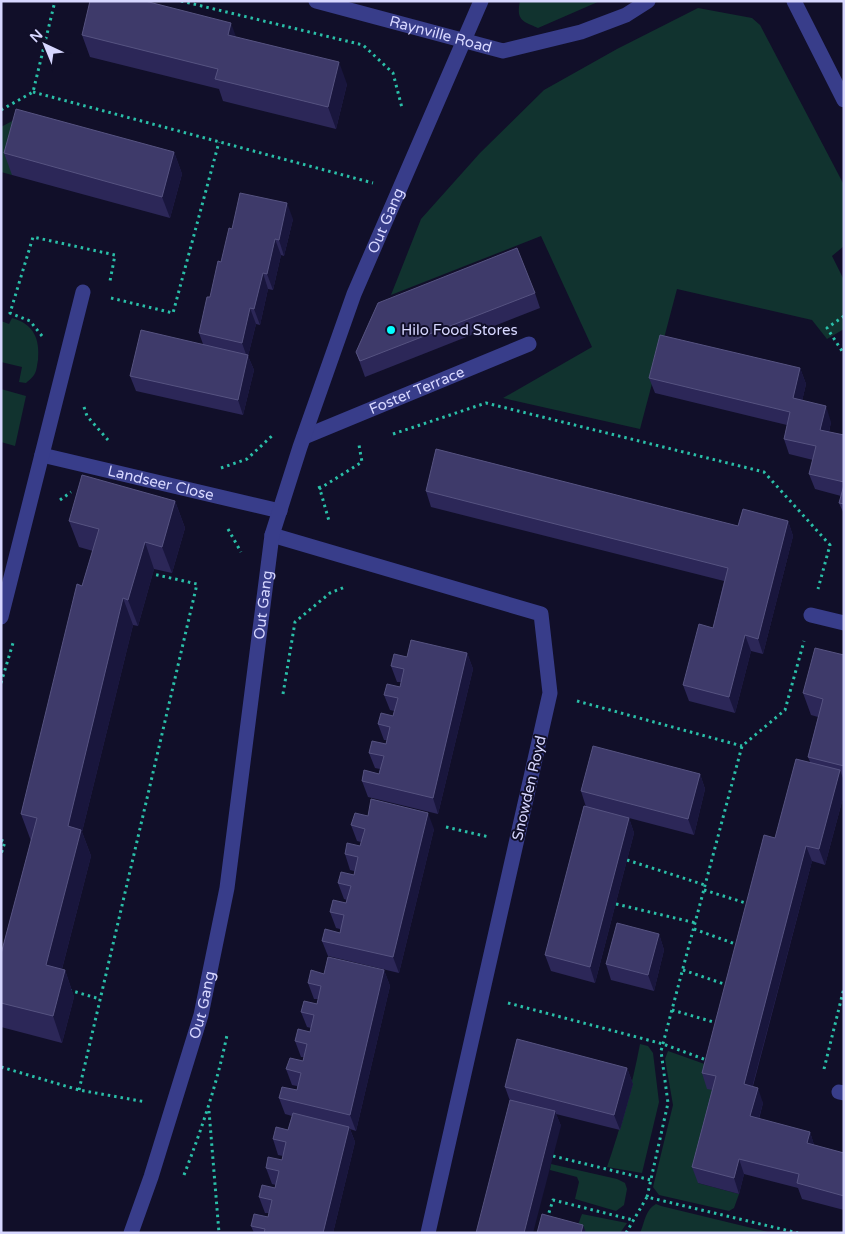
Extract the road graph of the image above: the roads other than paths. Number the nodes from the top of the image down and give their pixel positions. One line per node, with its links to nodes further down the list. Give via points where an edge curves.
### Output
1 (316, 1): 5 (street, Raynville Road)
2 (481, 1): 5 (street, Out Gang)
3 (648, 1): 5 (street, Raynville Road, via 626,15 581,32 503,51)
4 (794, 1): 6 (street)
5 (463, 41): 9 (street, Out Gang, via 354,294)
6 (844, 100)
7 (83, 292): 10 (street)
8 (530, 344): 9 (street, Foster Terrace)
9 (304, 437): 11 (street, Out Gang)
10 (42, 455): 11 (street, Landseer Close); 14 (street)
11 (280, 511): 12 (street, Out Gang)
12 (272, 535): 16 (street, Out Gang, via 228,888 201,1015); 17 (street, Snowden Royd, via 541,614 550,693)
13 (811, 615): 15 (street)
14 (1, 617)
15 (844, 623)
16 (131, 1233)
17 (428, 1233)

